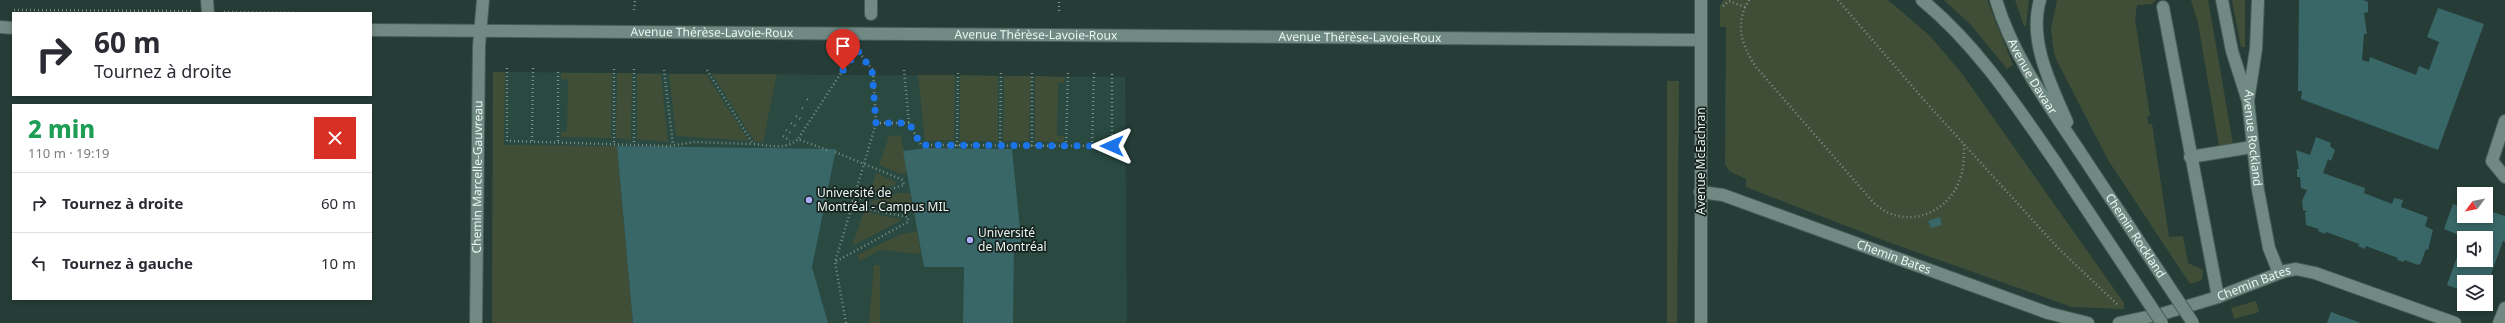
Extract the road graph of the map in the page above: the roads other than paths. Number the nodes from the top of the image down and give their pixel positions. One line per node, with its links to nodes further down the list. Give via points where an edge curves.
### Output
1 (483, 0): 14 (street, Chemin Marcelle-Gauvreau)
2 (871, 0): 10 (street)
3 (1701, 0): 15 (street, Avenue McEachran)
4 (1922, 0): 30 (street, bridge, via 1955,30 1984,62 2056,164)
5 (1996, 0): 19 (street, Avenue Davaar, via 2011,41 2028,74)
6 (2040, 0): 19 (street, via 2036,24 2039,48 2056,98)
7 (2222, 0): 16 (street, via 2232,51)
8 (2258, 0): 16 (street, Avenue Rockland, via 2256,49)
9 (2163, 7): 20 (street)
10 (871, 14)
11 (0, 28): 12 (street)
12 (12, 28)
13 (372, 30): 14 (street, Avenue Thérèse-Lavoie-Roux)
14 (479, 32): 15 (street, Avenue Thérèse-Lavoie-Roux); 26 (street, Chemin Marcelle-Gauvreau)
15 (1701, 40): 22 (street, Avenue McEachran)
16 (2248, 101): 18 (street, Avenue Rockland)
17 (2505, 121): 21 (street, via 2492,161)
18 (2252, 147): 20 (street); 23 (street, Avenue Rockland, via 2267,237)
19 (2078, 149): 31 (street, Chemin Rockland, bridge)
20 (2190, 157): 24 (street)
21 (2505, 177)
22 (1700, 192): 27 (street, Avenue McEachran); 28 (street, Chemin Bates, via 1723,195 2048,313)
23 (2279, 274): 24 (street, Chemin Bates); 32 (street, Chemin Bates, via 2290,270 2303,270)
24 (2218, 297): 29 (street, Chemin Bates)
25 (2505, 308): 33 (street)
26 (476, 323)
27 (1701, 323)
28 (2088, 323)
29 (2119, 323)
30 (2162, 323)
31 (2193, 323)
32 (2455, 323)
33 (2499, 323)

